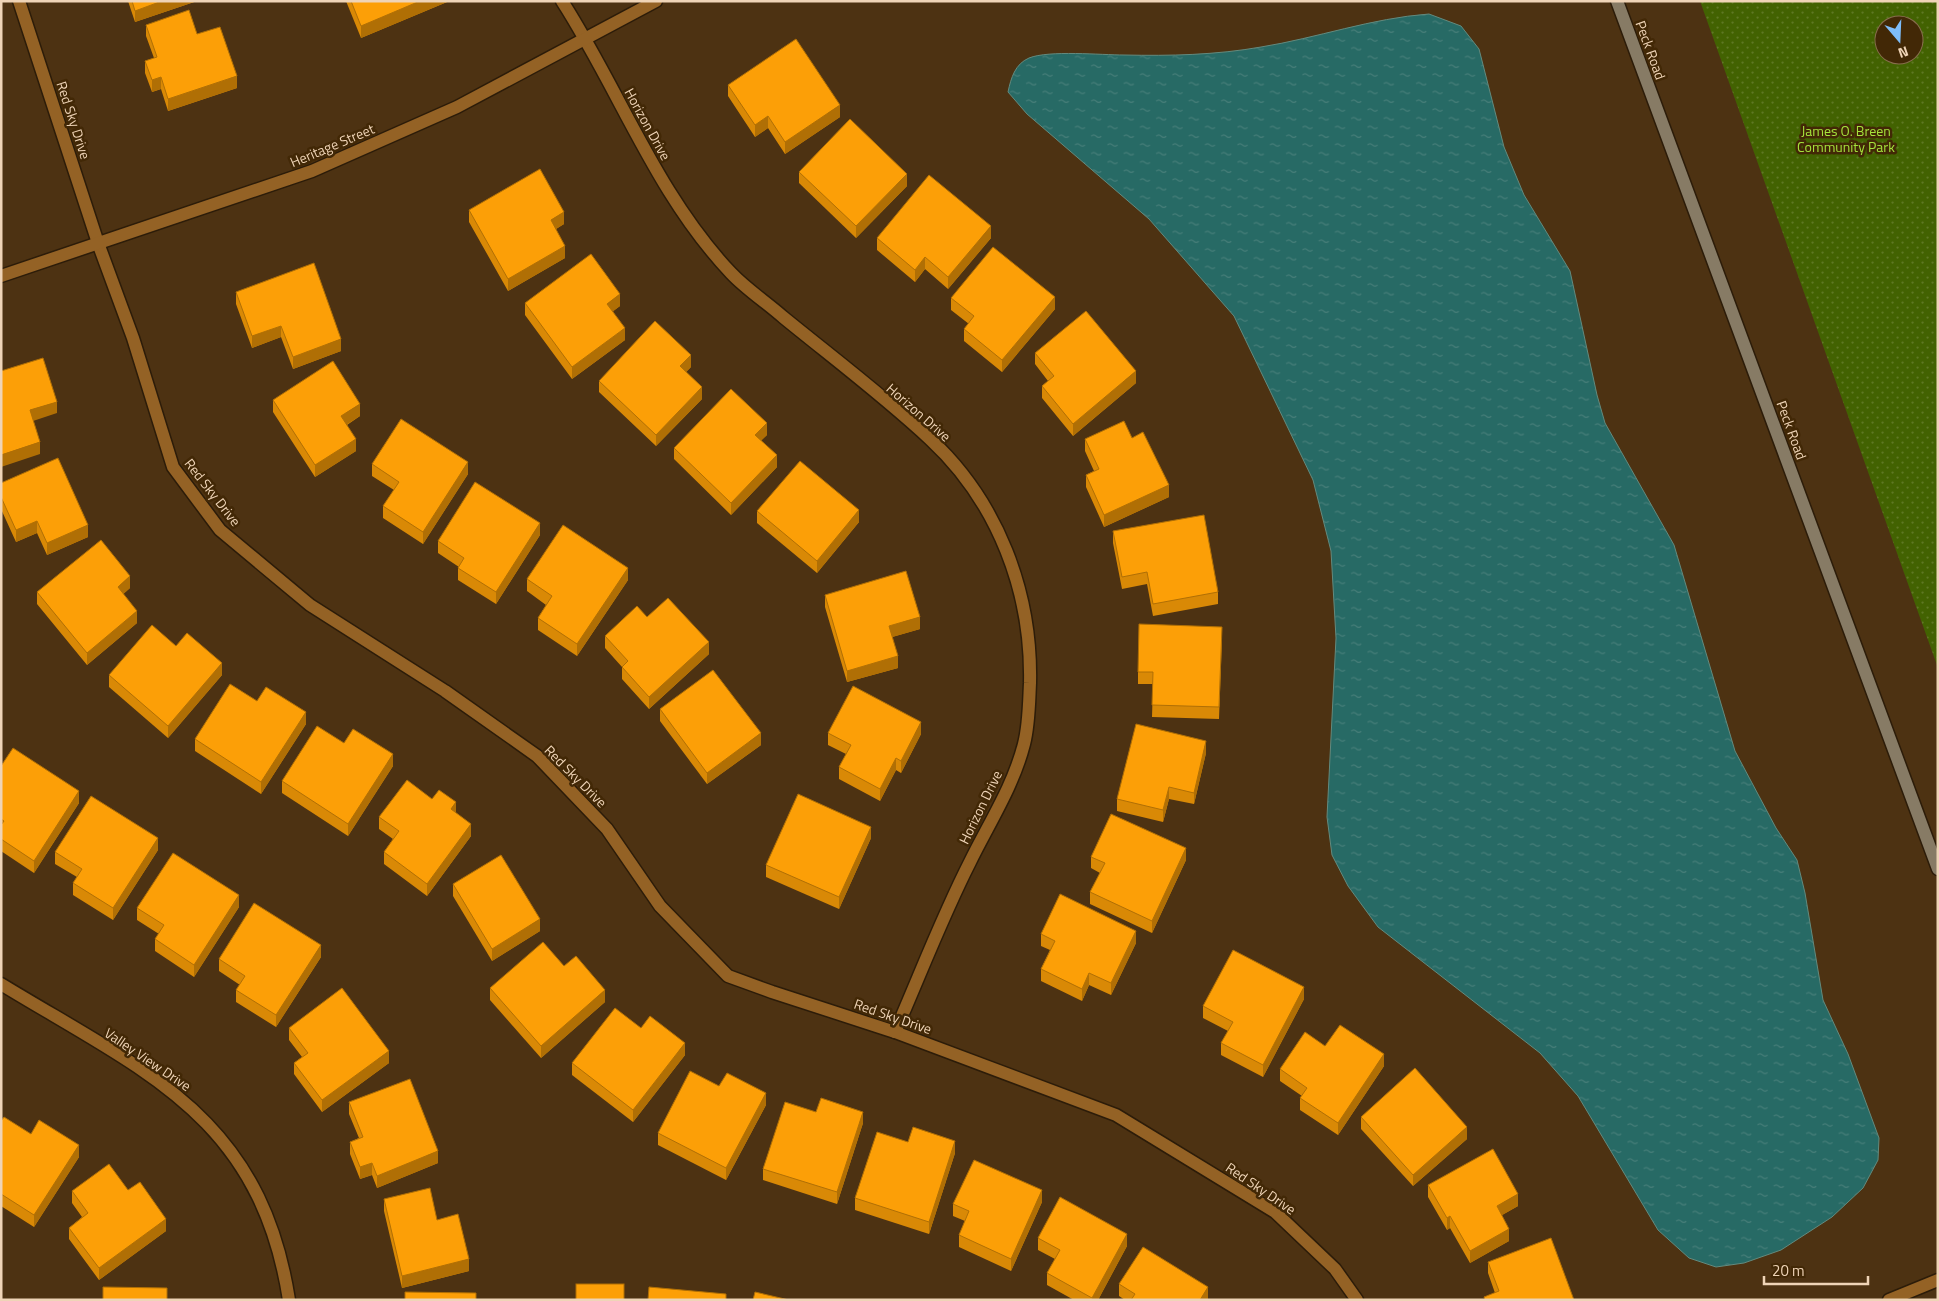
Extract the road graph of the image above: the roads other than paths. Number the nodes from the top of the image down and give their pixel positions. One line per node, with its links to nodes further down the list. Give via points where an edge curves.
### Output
1 (19, 1): 6 (street, Red Sky Drive)
2 (562, 1): 5 (street, Horizon Drive)
3 (656, 1): 5 (street, Heritage Street)
4 (1617, 1): 8 (street, Peck Road)
5 (586, 38): 6 (street, Heritage Street, via 457,107 312,171); 10 (street, Horizon Drive, via 628,123 682,215 732,274 932,440 976,493 995,525 1019,583 1027,621 1030,660 1030,699 1024,742 1009,789 969,864)
6 (98, 243): 7 (street, Heritage Street); 10 (street, Red Sky Drive, via 133,338 173,467 220,530 310,605 445,691 537,756 607,829 660,906 728,976)
7 (1, 276)
8 (1938, 870)
9 (1, 984): 12 (street, Valley View Drive, via 176,1093 221,1136 253,1184 266,1211 278,1246)
10 (895, 1032): 13 (street, Red Sky Drive, via 1116,1115 1275,1212 1335,1269)
11 (1938, 1280): 14 (street)
12 (289, 1300)
13 (1357, 1300)
14 (1889, 1300)

